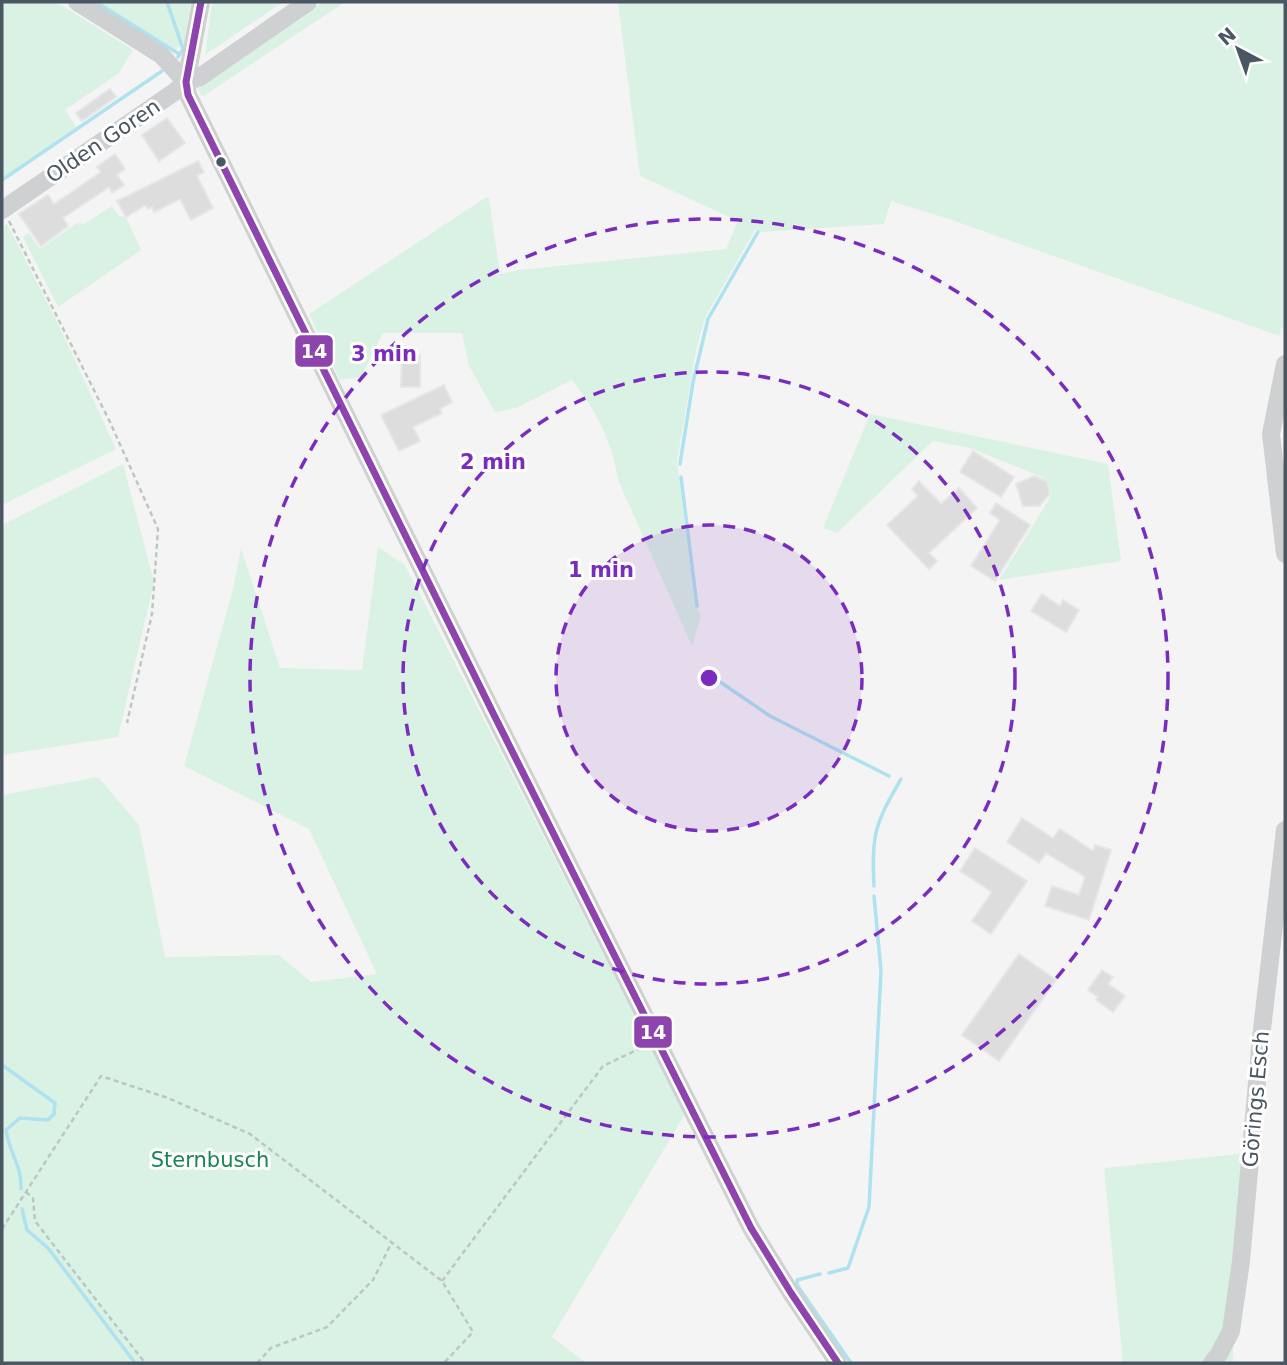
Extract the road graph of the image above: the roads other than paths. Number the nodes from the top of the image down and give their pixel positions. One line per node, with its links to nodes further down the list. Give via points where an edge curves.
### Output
1 (77, 2): 4 (street, via 171,63)
2 (201, 2): 4 (street)
3 (308, 2): 4 (street, Olden Goren)
4 (186, 82): 5 (street, Olden Goren); 9 (street, via 188,95 656,1042 751,1228)
5 (2, 209)
6 (1285, 364): 7 (street, via 1271,434)
7 (1285, 554)
8 (1285, 830): 10 (street, Görings Esch, via 1231,1331)
9 (838, 1363)
10 (1212, 1363)

